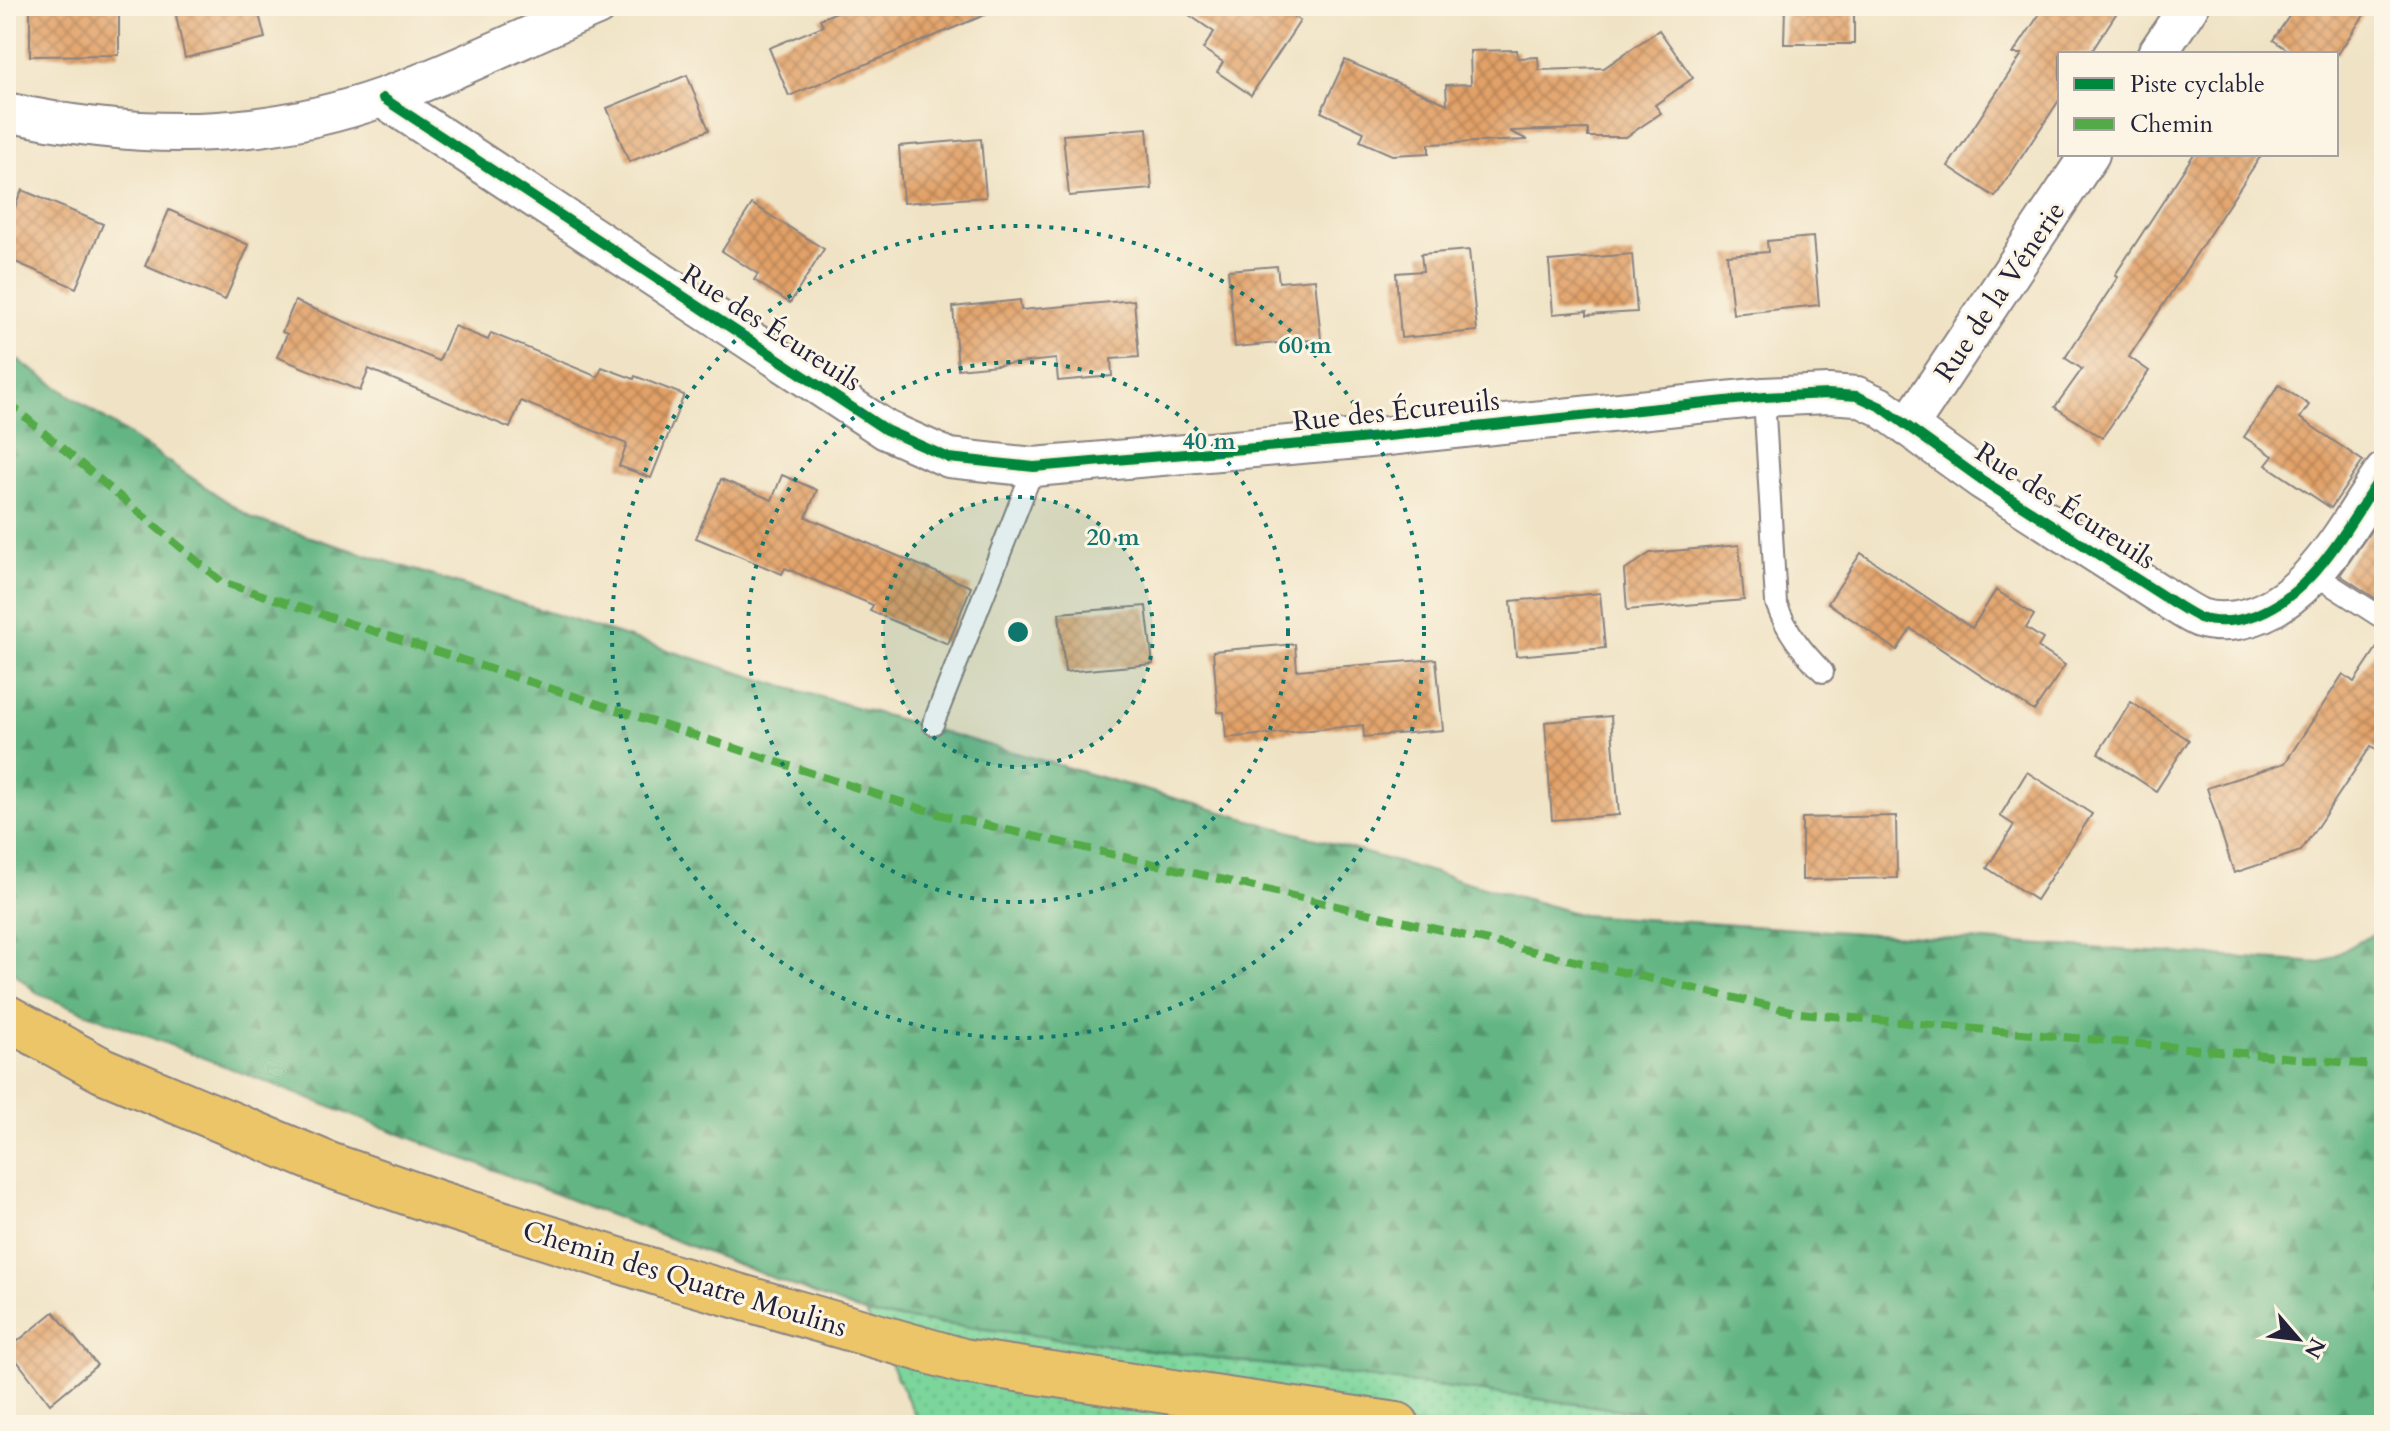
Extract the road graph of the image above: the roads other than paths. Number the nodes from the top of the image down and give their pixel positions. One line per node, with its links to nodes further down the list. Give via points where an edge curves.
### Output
1 (597, 6): 4 (street)
2 (2189, 6): 3 (street)
3 (2158, 52)
4 (383, 98): 5 (street, via 279,125 207,133 70,126); 9 (street, Rue des Écureuils, via 886,430 949,458)
5 (6, 112)
6 (2089, 156): 8 (street, Rue de la Vénerie)
7 (1764, 397): 8 (street, Rue des Écureuils, via 1857,396); 9 (street, Rue des Écureuils); 13 (lane, via 1776,603 1799,648)
8 (1908, 427): 11 (street, Rue des Écureuils, via 2202,619 2225,622 2257,616)
9 (1034, 467): 14 (lane)
10 (2384, 472): 11 (street, Rue des Écureuils)
11 (2314, 574): 12 (lane)
12 (2384, 619)
13 (1823, 672)
14 (933, 724)
15 (6, 1017): 16 (main road, Chemin des Quatre Moulins, via 102,1070 329,1165 665,1275 963,1361)
16 (1397, 1425)

